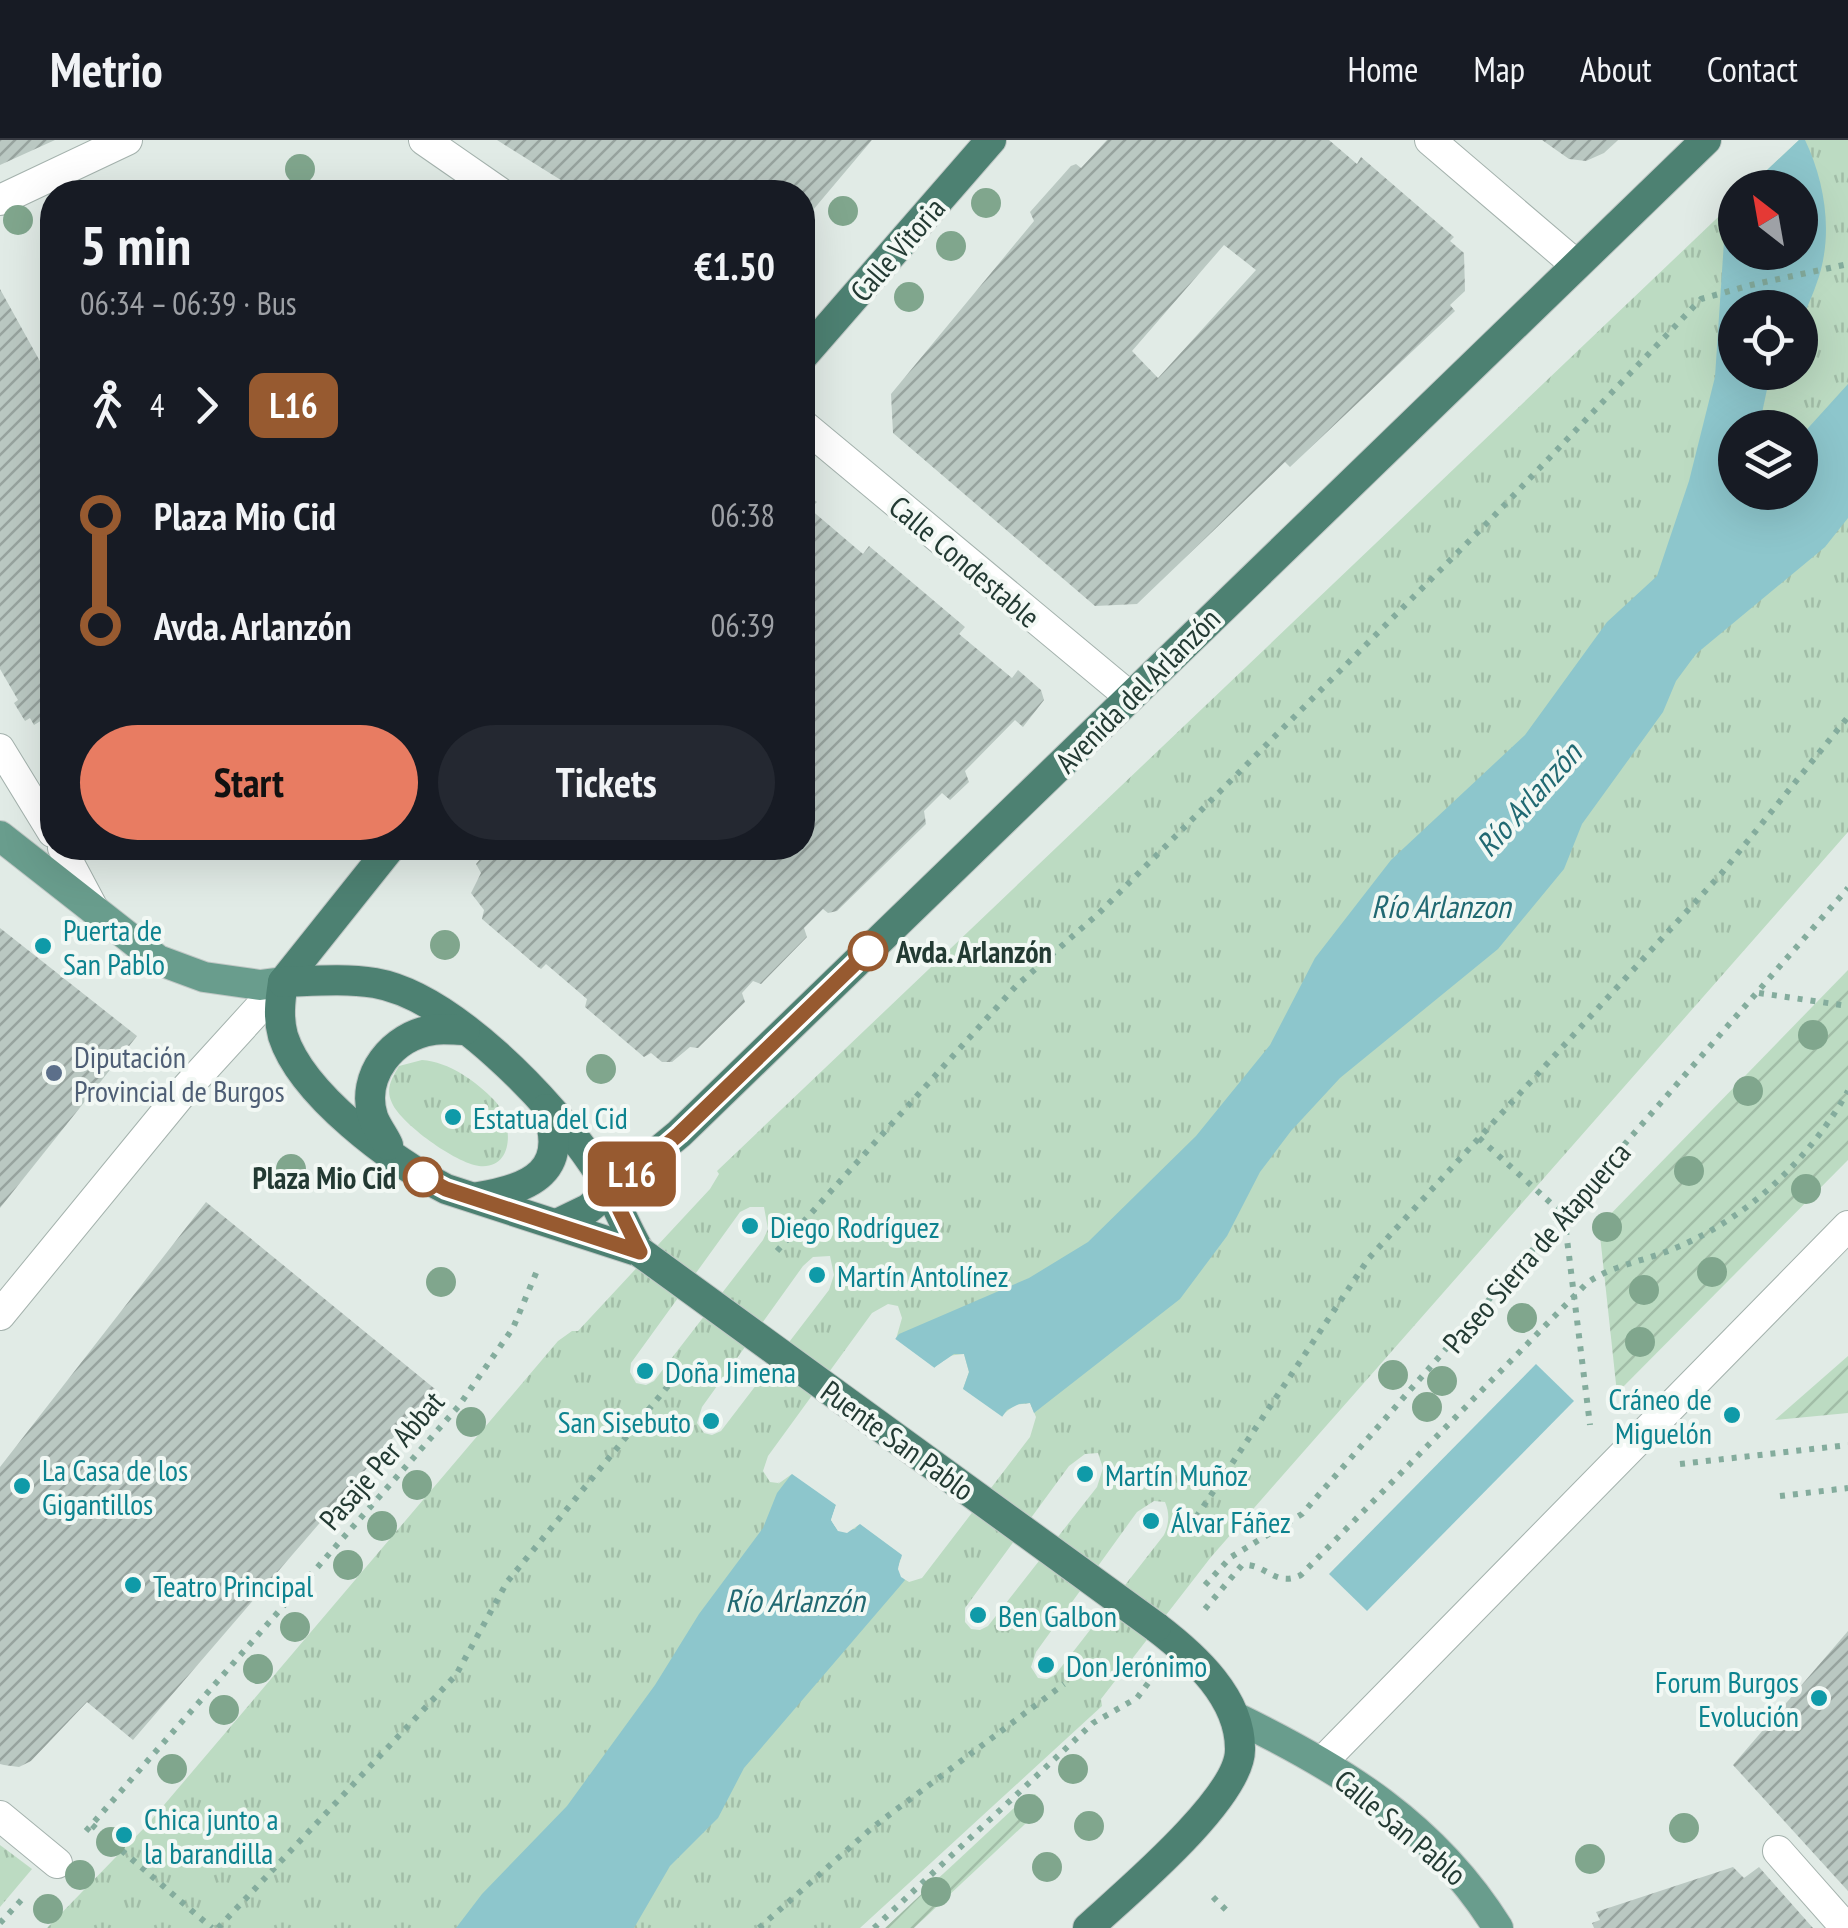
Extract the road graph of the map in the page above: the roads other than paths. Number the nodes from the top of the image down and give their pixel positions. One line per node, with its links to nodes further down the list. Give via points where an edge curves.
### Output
1 (127, 140): 6 (street)
2 (424, 140): 7 (street)
3 (991, 140): 11 (highway, Calle Vitoria)
4 (1430, 140): 10 (street)
5 (1706, 140): 10 (highway, Avenida del Arlanzón)
6 (42, 180)
7 (482, 180)
8 (40, 181): 9 (street)
9 (0, 200)
10 (1575, 264): 13 (highway, Avenida del Arlanzón)
11 (815, 342)
12 (815, 435): 13 (street, Calle Condestable)
13 (1129, 696): 24 (highway, Avenida del Arlanzón, via 679,1134)
14 (0, 748): 15 (lane)
15 (40, 813)
16 (0, 836): 19 (main road)
17 (68, 860): 19 (lane)
18 (380, 860): 20 (highway)
19 (97, 914): 20 (main road, via 158,960 184,970 231,982)
20 (283, 982): 21 (highway, via 376,983 406,992); 23 (highway, via 279,1008 294,1060 327,1100); 29 (street, via 181,1094)
21 (465, 1030): 22 (highway); 23 (highway, via 432,1030 400,1041 380,1062 371,1086 372,1116)
22 (542, 1098): 24 (highway); 25 (highway, via 556,1146 548,1164 532,1183)
23 (394, 1156): 25 (highway, via 446,1189)
24 (611, 1192): 26 (highway, Avenida del Arlanzón); 28 (highway)
25 (475, 1198): 26 (highway)
26 (556, 1224): 28 (highway)
27 (1848, 1226): 31 (street)
28 (640, 1252): 30 (highway, Puente San Pablo, bridge, via 1178,1644 1208,1674)
29 (0, 1315)
30 (1235, 1717): 31 (main road, Calle San Pablo); 35 (highway, via 1241,1752 1227,1788)
31 (1322, 1762): 36 (main road, Calle San Pablo, via 1427,1842 1472,1887)
32 (0, 1816): 34 (street)
33 (1778, 1850): 37 (street)
34 (57, 1863)
35 (1088, 1928)
36 (1498, 1928)
37 (1846, 1928)

